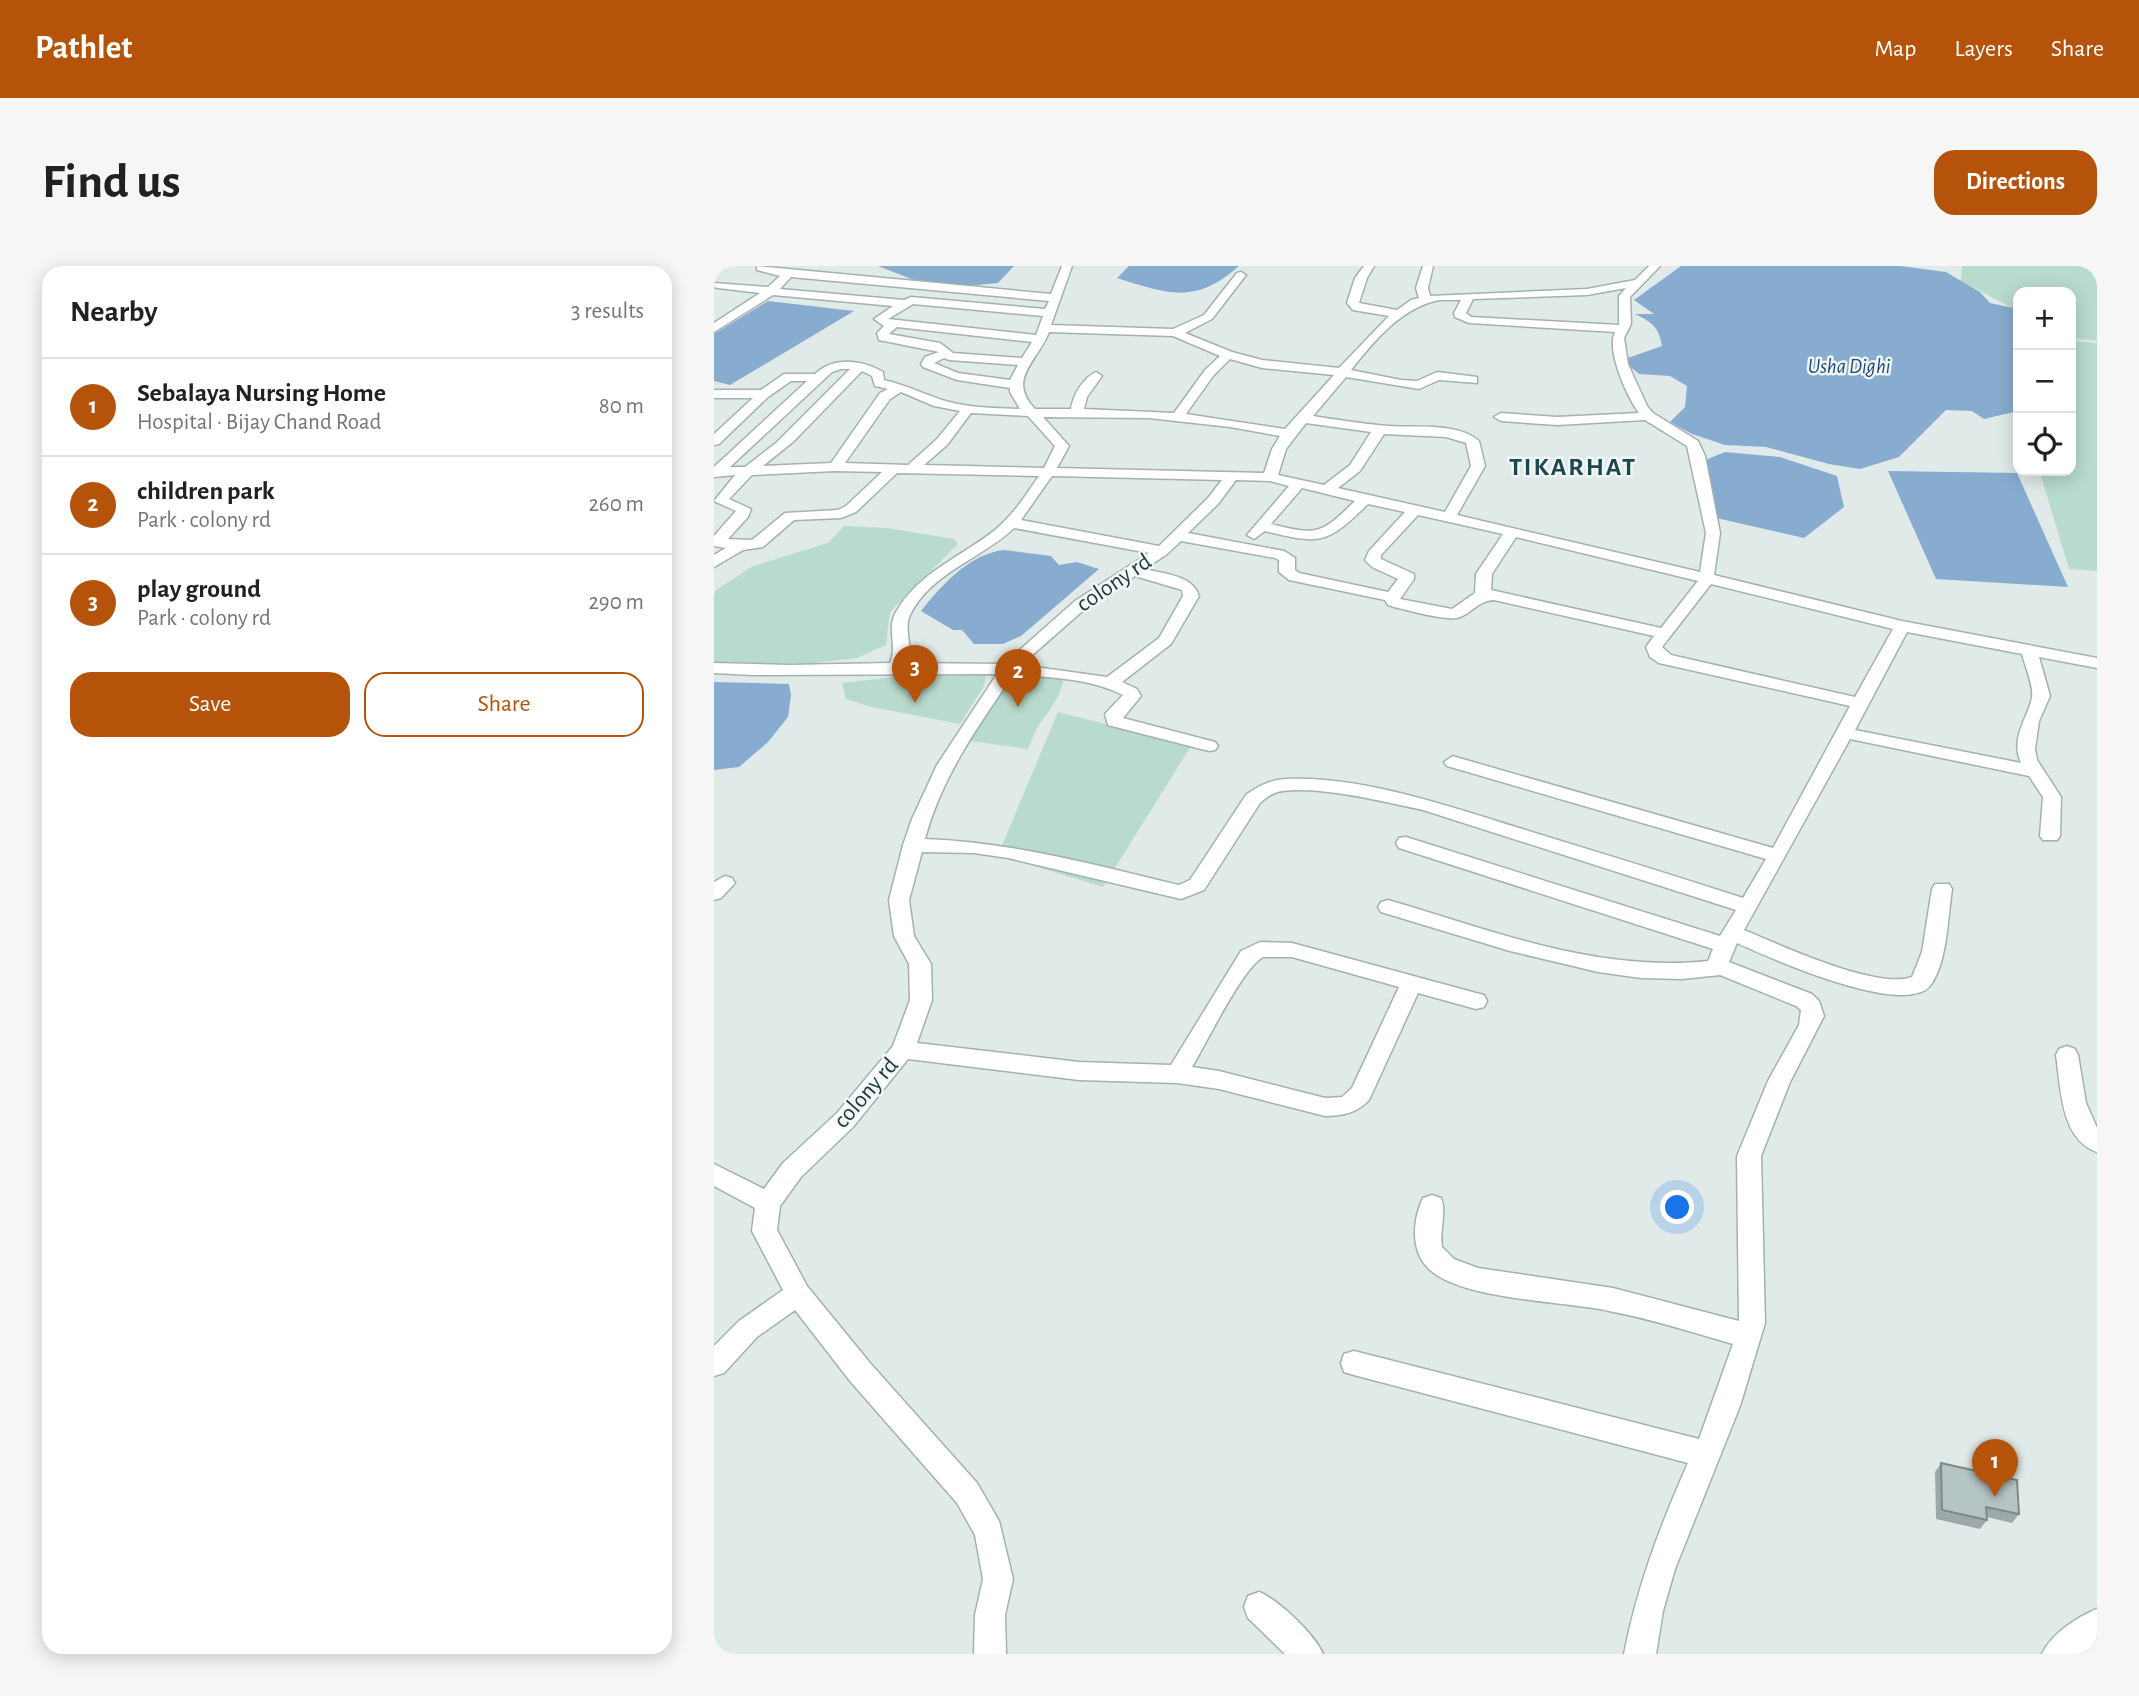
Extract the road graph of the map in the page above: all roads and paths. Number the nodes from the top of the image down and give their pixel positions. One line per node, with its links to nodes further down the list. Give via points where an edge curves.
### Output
1 (1067, 266): 15 (street)
2 (1369, 266): 21 (street, via 1353,303 1357,308)
3 (1428, 266): 16 (street, via 1422,288)
4 (1654, 266): 11 (street)
5 (761, 267): 7 (street); 9 (street)
6 (825, 270): 9 (street); 15 (street)
7 (748, 271)
8 (714, 273): 12 (street, via 736,275)
9 (785, 273): 13 (street)
10 (1241, 275): 25 (street, via 1208,317)
11 (1637, 283): 14 (street, via 1587,292); 24 (street, via 1625,296)
12 (716, 286): 13 (street)
13 (771, 291): 17 (street); 20 (street)
14 (1469, 296): 16 (street); 24 (street, via 1460,313 1464,319)
15 (1057, 298): 19 (street)
16 (1425, 298): 21 (street)
17 (903, 303): 19 (street, via 921,299); 22 (street, via 880,318)
18 (714, 312): 20 (street)
19 (1051, 313): 26 (street)
20 (735, 314): 23 (street)
21 (1400, 314): 32 (street)
22 (894, 323): 26 (street); 27 (street, via 883,337 936,346)
23 (714, 328)
24 (1623, 329): 45 (street, via 1618,338 1622,364)
25 (1175, 333): 26 (street); 28 (street)
26 (1042, 334): 30 (street)
27 (944, 354): 29 (street); 35 (street, via 927,364)
28 (1228, 355): 32 (street, via 1262,364); 44 (street)
29 (988, 360): 30 (street); 35 (street)
30 (1026, 362): 37 (street)
31 (859, 367): 34 (street, via 835,366); 38 (street, via 879,375 879,383); 56 (street, via 790,437)
32 (1341, 372): 36 (street, via 1401,384 1443,376); 47 (street)
33 (1096, 376): 42 (street, via 1080,397)
34 (819, 378): 39 (street, via 788,377); 55 (street)
35 (972, 378): 37 (street)
36 (1473, 380)
37 (1017, 384): 43 (street, via 1022,403)
38 (900, 387): 41 (street); 51 (street, via 885,396)
39 (764, 394): 40 (street); 50 (street)
40 (716, 396)
41 (968, 409): 43 (street); 53 (street, via 942,442)
42 (1078, 411): 43 (street); 44 (street)
43 (1032, 412): 54 (street, via 1062,446)
44 (1178, 416): 49 (street)
45 (1648, 416): 46 (street, via 1565,421); 74 (street, via 1693,444 1698,456 1713,533)
46 (1501, 417)
47 (1303, 419): 48 (street); 49 (street)
48 (1380, 429): 60 (street, via 1355,468); 63 (street, via 1437,432 1472,441 1478,466)
49 (1288, 434): 58 (street)
50 (714, 441)
51 (835, 467): 52 (street); 56 (street)
52 (892, 470): 53 (street); 69 (street, via 841,514 790,516 769,538)
53 (910, 470): 54 (street)
54 (1049, 471): 57 (street); 64 (street)
55 (715, 472): 56 (street)
56 (746, 473): 68 (street, via 721,501 744,509 743,514)
57 (1232, 476): 58 (street); 67 (street, colony rd)
58 (1270, 477): 59 (street)
59 (1300, 482): 60 (street); 65 (street)
60 (1328, 489): 61 (street)
61 (1366, 498): 62 (street); 65 (street, via 1321,537)
62 (1414, 510): 63 (street); 76 (street, via 1374,554 1377,564 1406,573)
63 (1449, 517): 66 (street)
64 (1012, 523): 71 (street); 81 (street, via 938,573 916,595 901,618 904,654)
65 (1262, 526): 70 (street)
66 (1511, 532): 74 (street); 75 (street, via 1484,574)
67 (1180, 536): 70 (street); 71 (street, colony rd)
68 (716, 541): 69 (street)
69 (739, 546): 72 (street)
70 (1243, 548): 76 (street, via 1287,558 1287,572 1294,577)
71 (1162, 551): 73 (street, colony rd)
72 (714, 562)
73 (1131, 570): 82 (street, colony rd, via 1080,604); 84 (street, via 1181,583 1191,596 1165,641)
74 (1706, 580): 77 (street); 78 (street)
75 (1483, 595): 76 (street, via 1454,614 1401,606); 78 (street)
76 (1392, 597)
77 (1902, 625): 79 (street); 85 (street)
78 (1662, 633): 85 (street, via 1654,647 1665,659)
79 (2029, 649): 80 (street); 89 (street, via 2041,696 2027,733 2028,761)
80 (2097, 663)
81 (897, 667): 82 (street); 83 (street)
82 (1010, 667): 84 (street); 92 (street, colony rd, via 946,765)
83 (714, 668)
84 (1110, 683): 87 (street, via 1132,696 1114,714 1114,721)
85 (1859, 703): 86 (street)
86 (1845, 733): 89 (street); 93 (street)
87 (1209, 746)
88 (1453, 762): 93 (street)
89 (2034, 771): 90 (street, via 2052,797)
90 (2050, 836)
91 (1406, 843): 97 (street)
92 (913, 845): 95 (street, via 1008,852 1181,892 1197,885 1253,799 1264,790 1302,785 1426,805); 100 (street, colony rd, via 899,900 904,936 920,964 920,1000)
93 (1777, 856): 95 (street)
94 (1942, 889): 97 (street, via 1928,966 1922,981 1912,989 1895,989)
95 (1747, 906): 97 (street)
96 (1388, 907): 97 (street, via 1595,963 1700,971)
97 (1726, 948): 108 (street, via 1804,1000 1813,1016 1779,1081 1749,1156)
98 (1412, 983): 99 (street); 102 (street, via 1292,950 1260,949 1248,956 1236,974); 102 (street, via 1361,1094 1351,1105 1325,1107)
99 (1476, 1001)
100 (903, 1050): 102 (street, via 1079,1071); 105 (street, colony rd, via 845,1120 792,1170)
101 (2067, 1055): 103 (street, via 2080,1121)
102 (1177, 1074)
103 (2097, 1142)
104 (714, 1174): 105 (street)
105 (768, 1203): 107 (street, via 764,1231)
106 (1432, 1205): 108 (street, via 1428,1248 1443,1267 1475,1278 1639,1306)
107 (798, 1294): 110 (street, via 748,1329); 114 (street, via 967,1493 989,1531 998,1579 990,1615)
108 (1749, 1336): 111 (street, via 1734,1388)
109 (1354, 1363): 111 (street)
110 (714, 1364)
111 (1704, 1454): 116 (street, via 1651,1593)
112 (1259, 1607): 115 (street)
113 (2097, 1624): 117 (street)
114 (990, 1654)
115 (1307, 1654)
116 (1640, 1654)
117 (2058, 1654)

